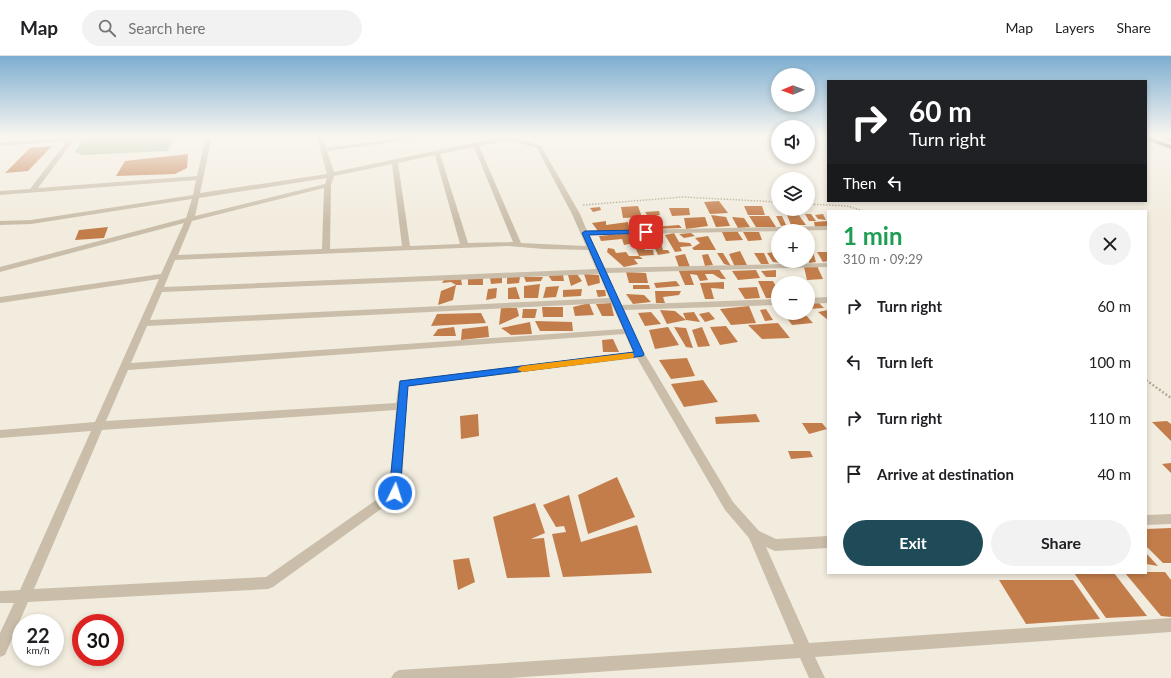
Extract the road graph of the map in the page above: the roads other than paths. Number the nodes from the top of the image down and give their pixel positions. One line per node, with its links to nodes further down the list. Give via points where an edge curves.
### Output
1 (52, 165): 12 (street)
2 (203, 165): 10 (street)
3 (328, 165): 9 (street)
4 (380, 165): 9 (street)
5 (395, 165): 21 (street)
6 (441, 165): 20 (street)
7 (484, 165): 19 (street)
8 (549, 165): 18 (street)
9 (331, 175): 11 (street); 14 (street)
10 (201, 178): 12 (street); 14 (street)
11 (328, 185): 15 (street); 23 (street)
12 (32, 191): 13 (street)
13 (0, 194)
14 (195, 196): 15 (street); 16 (street, via 31,222)
15 (190, 219): 24 (street); 26 (street)
16 (0, 223)
17 (827, 228): 18 (street)
18 (585, 233): 22 (street)
19 (518, 245): 20 (street); 22 (street)
20 (465, 246): 21 (street)
21 (406, 248): 23 (street)
22 (592, 248): 27 (street)
23 (326, 251): 24 (street)
24 (173, 258): 28 (street)
25 (827, 265): 27 (street)
26 (0, 270)
27 (602, 271): 29 (street); 34 (street)
28 (165, 276): 29 (street); 30 (street)
29 (159, 290): 35 (street)
30 (0, 300)
31 (827, 300): 32 (street)
32 (815, 301)
33 (771, 302): 34 (street)
34 (616, 304): 35 (street); 36 (street)
35 (145, 323): 38 (street)
36 (628, 331): 37 (street); 38 (street)
37 (640, 354): 39 (street, via 403,383); 44 (street, via 729,506)
38 (124, 367): 40 (street)
39 (401, 406): 40 (street); 46 (street, via 395,493 268,583)
40 (98, 426): 41 (street); 46 (street)
41 (0, 434)
42 (1171, 519): 43 (street)
43 (1147, 520)
44 (754, 535): 45 (street, via 775,545); 50 (street)
45 (827, 542)
46 (24, 596): 47 (street); 49 (street)
47 (0, 597)
48 (1171, 625): 50 (street)
49 (0, 650)
50 (805, 651): 51 (street); 52 (street)
51 (399, 678)
52 (817, 678)

